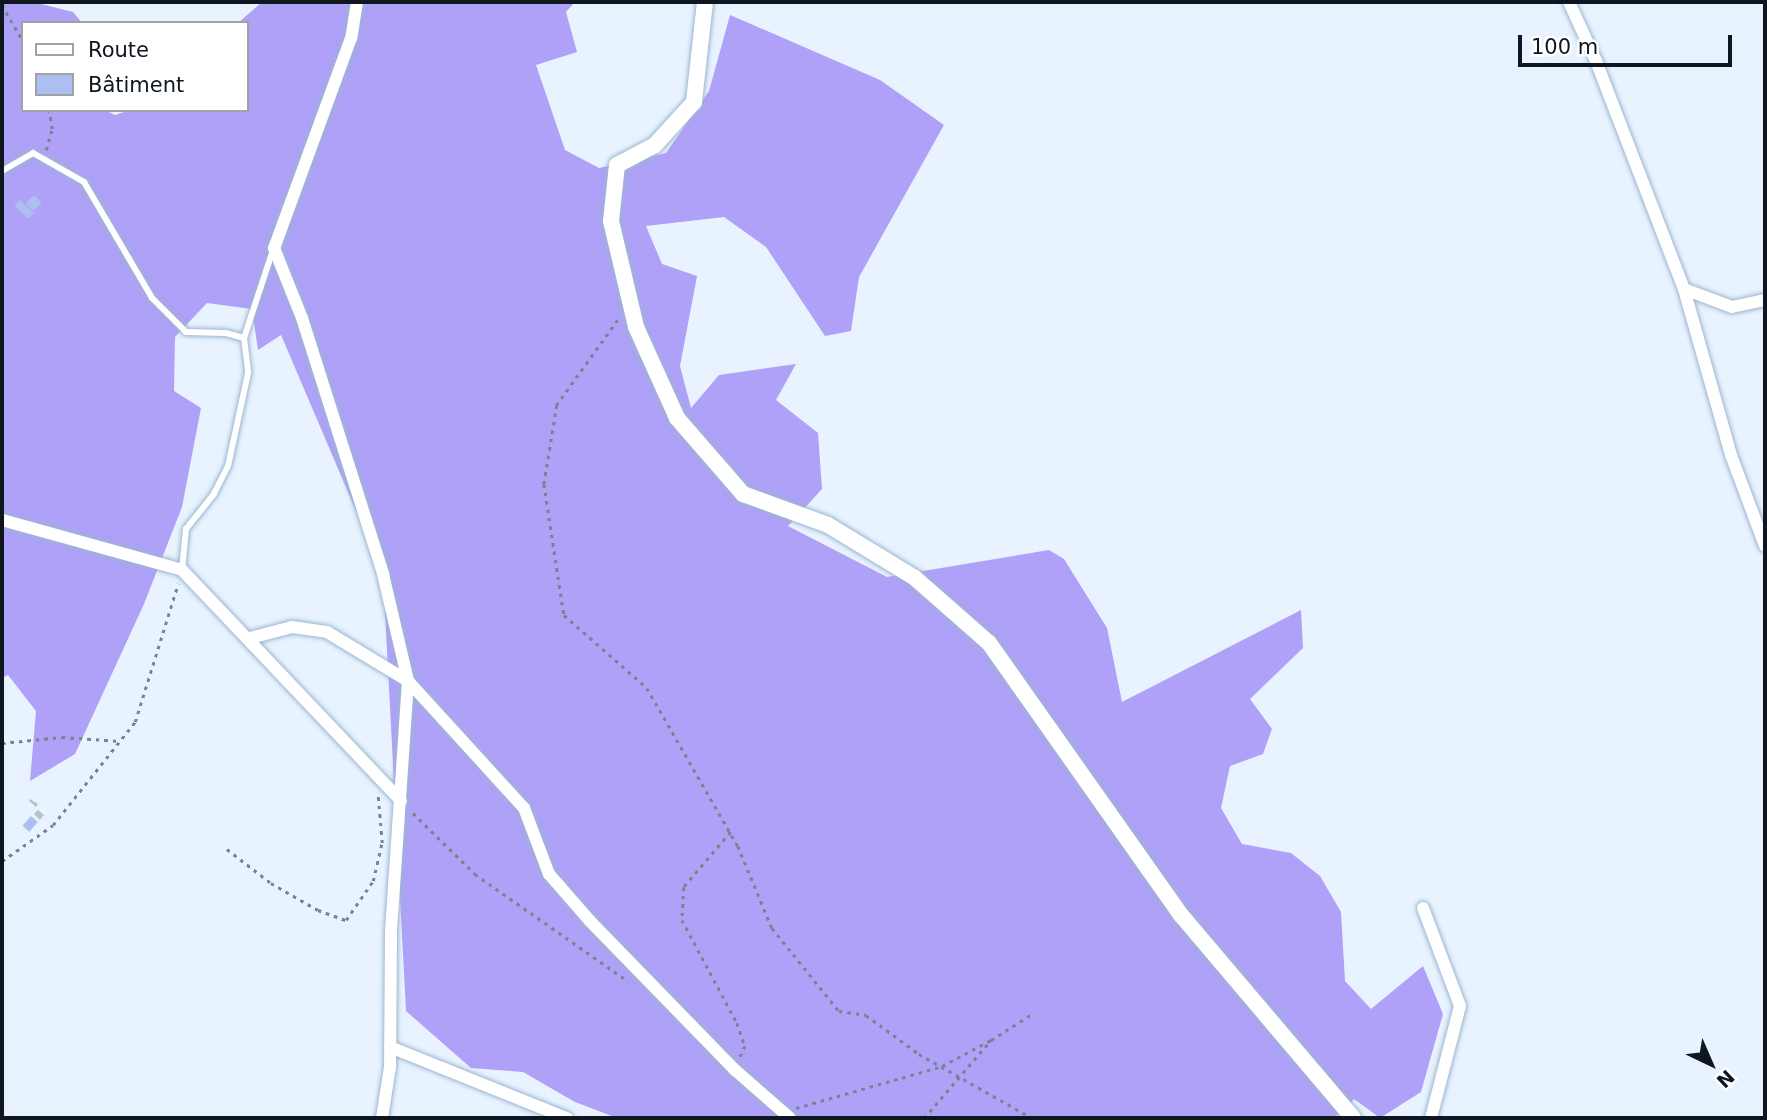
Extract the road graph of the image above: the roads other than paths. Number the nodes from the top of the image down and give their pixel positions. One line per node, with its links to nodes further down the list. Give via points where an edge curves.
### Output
1 (357, 2): 5 (street, via 346,51)
2 (705, 2): 20 (street, via 694,102 655,145 617,165 611,221 636,327 677,418 743,494 828,526 915,578 989,643 1181,915)
3 (1569, 2): 6 (street, via 1597,61)
4 (2, 171): 8 (lane, via 33,153 84,182 152,298 186,332 226,332)
5 (274, 248): 8 (lane); 13 (street, via 302,318 379,562)
6 (1684, 289): 7 (street, via 1732,307); 10 (street, via 1731,455)
7 (1765, 300)
8 (244, 338): 11 (lane, via 248,373 228,466 214,494 186,529)
9 (2, 520): 11 (street)
10 (1765, 546)
11 (182, 570): 12 (street)
12 (250, 638): 13 (street, via 292,627 327,632); 14 (street)
13 (408, 681): 14 (street); 17 (street, via 524,808 550,874 735,1070)
14 (401, 801): 16 (street, via 391,932)
15 (1423, 908): 21 (street, via 1460,1006)
16 (390, 1046): 18 (street); 19 (street)
17 (786, 1115)
18 (562, 1117)
19 (382, 1118)
20 (1353, 1118)
21 (1430, 1118)

